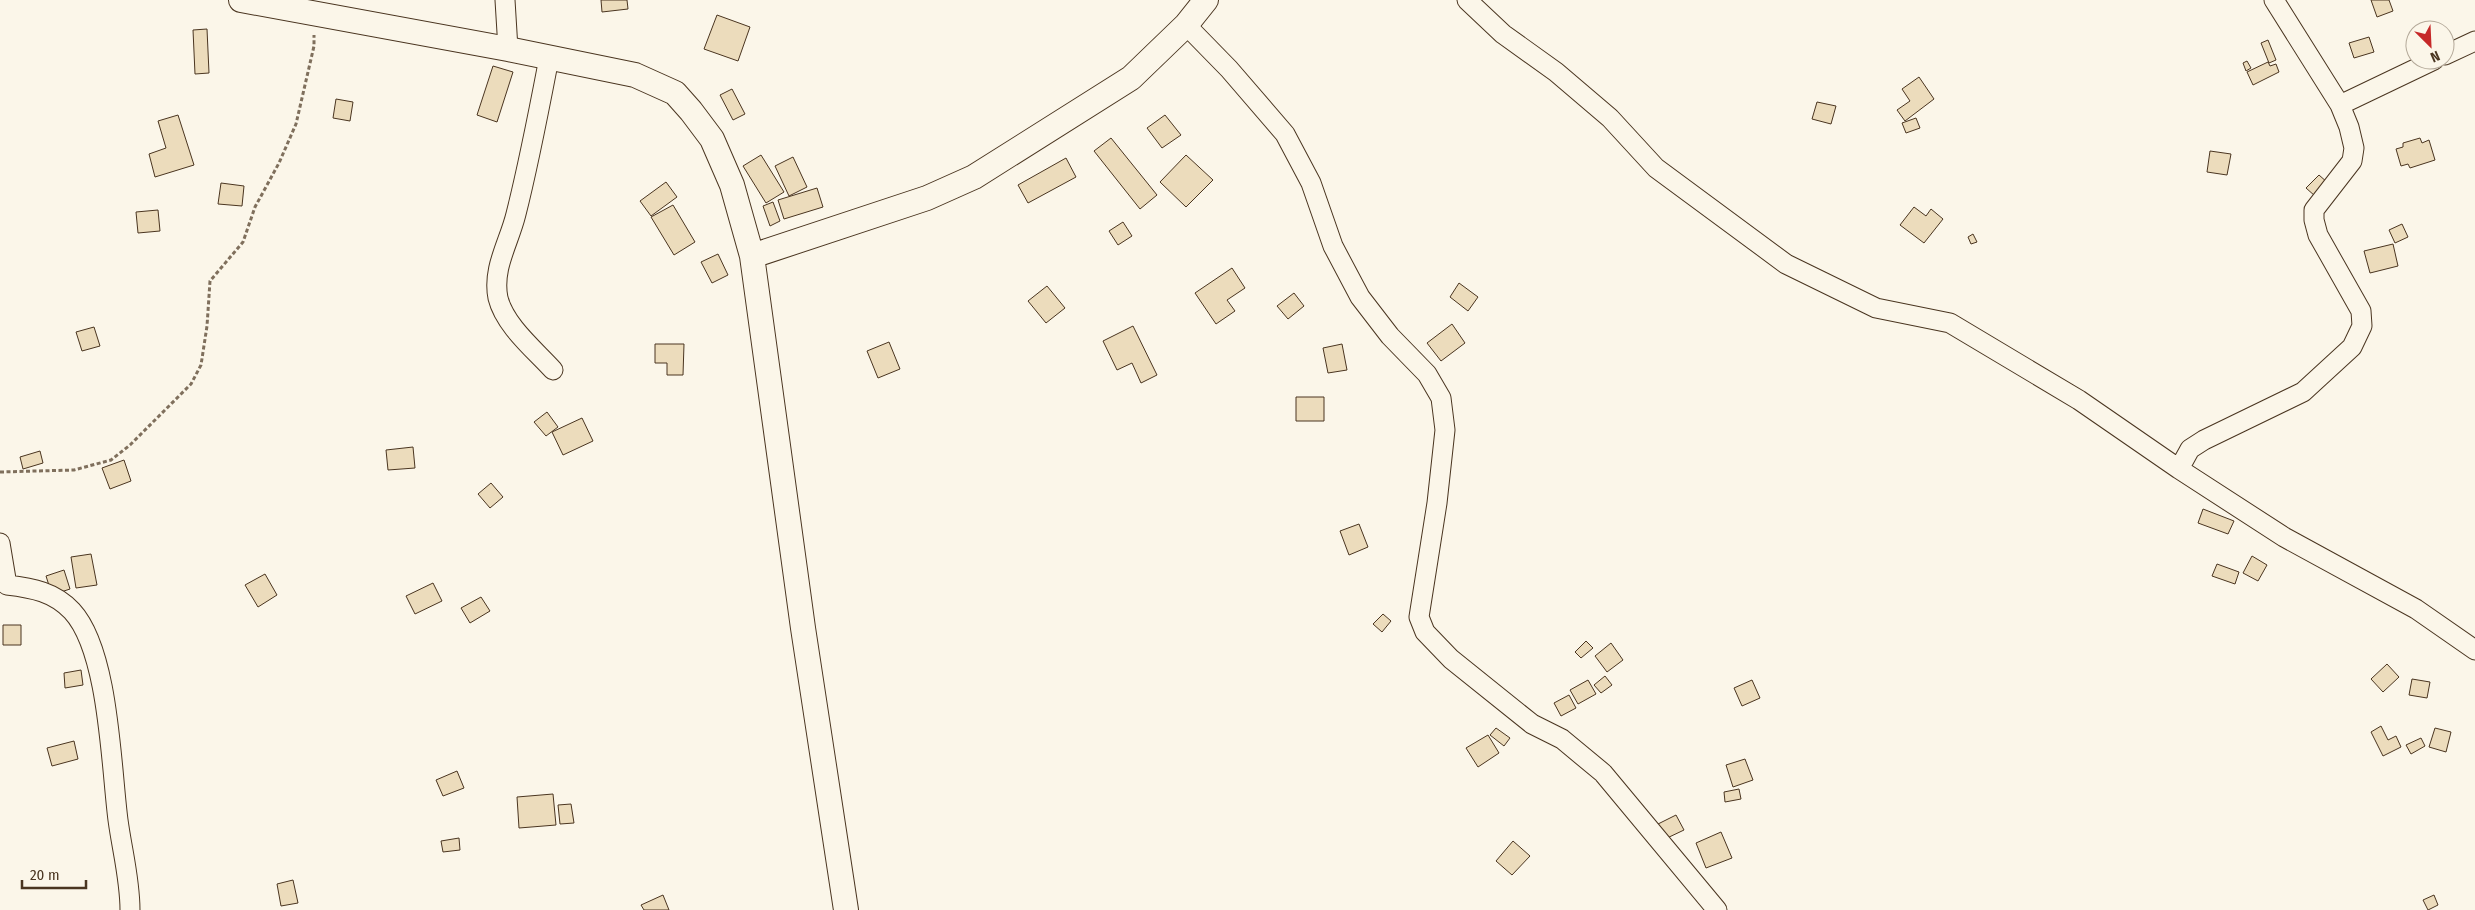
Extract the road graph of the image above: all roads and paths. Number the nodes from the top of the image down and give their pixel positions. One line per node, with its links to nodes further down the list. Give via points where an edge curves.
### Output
1 (241, 0): 6 (street)
2 (505, 0): 9 (street)
3 (1206, 0): 7 (street)
4 (1467, 0): 16 (street, via 1503,34 1556,72 1610,118 1656,168 1786,264 1876,308 1950,323 2079,400)
5 (2274, 0): 13 (street)
6 (312, 12): 9 (street); 17 (path, via 314,46 296,124 255,208 243,242 210,281 208,326 201,365 191,384 111,460 74,470)
7 (1186, 25): 14 (street, via 1130,78 974,177 927,198); 23 (street, via 1285,134 1312,183 1333,246 1360,297 1390,336 1427,374 1441,398 1446,430 1419,617 1425,632 1451,659 1532,724 1562,739 1603,773)
8 (2475, 40): 10 (street)
9 (508, 49): 11 (street)
10 (2455, 50)
11 (549, 58): 14 (street, via 634,75 675,93 712,139 732,186); 15 (street, via 516,216 503,248 496,279 499,300 511,324)
12 (2413, 70): 13 (street)
13 (2340, 105): 16 (street, via 2354,148 2352,161 2314,210 2314,220 2318,235 2361,310 2362,326 2352,347 2304,392 2204,440 2190,449)
14 (752, 256): 22 (street)
15 (553, 370)
16 (2179, 469): 20 (street, via 2284,537 2416,608)
17 (0, 472)
18 (0, 542): 19 (street)
19 (4, 586): 21 (street, via 37,588 72,611 87,632 100,672 130,889)
20 (2475, 650)
21 (130, 910)
22 (846, 910)
23 (1716, 910)

